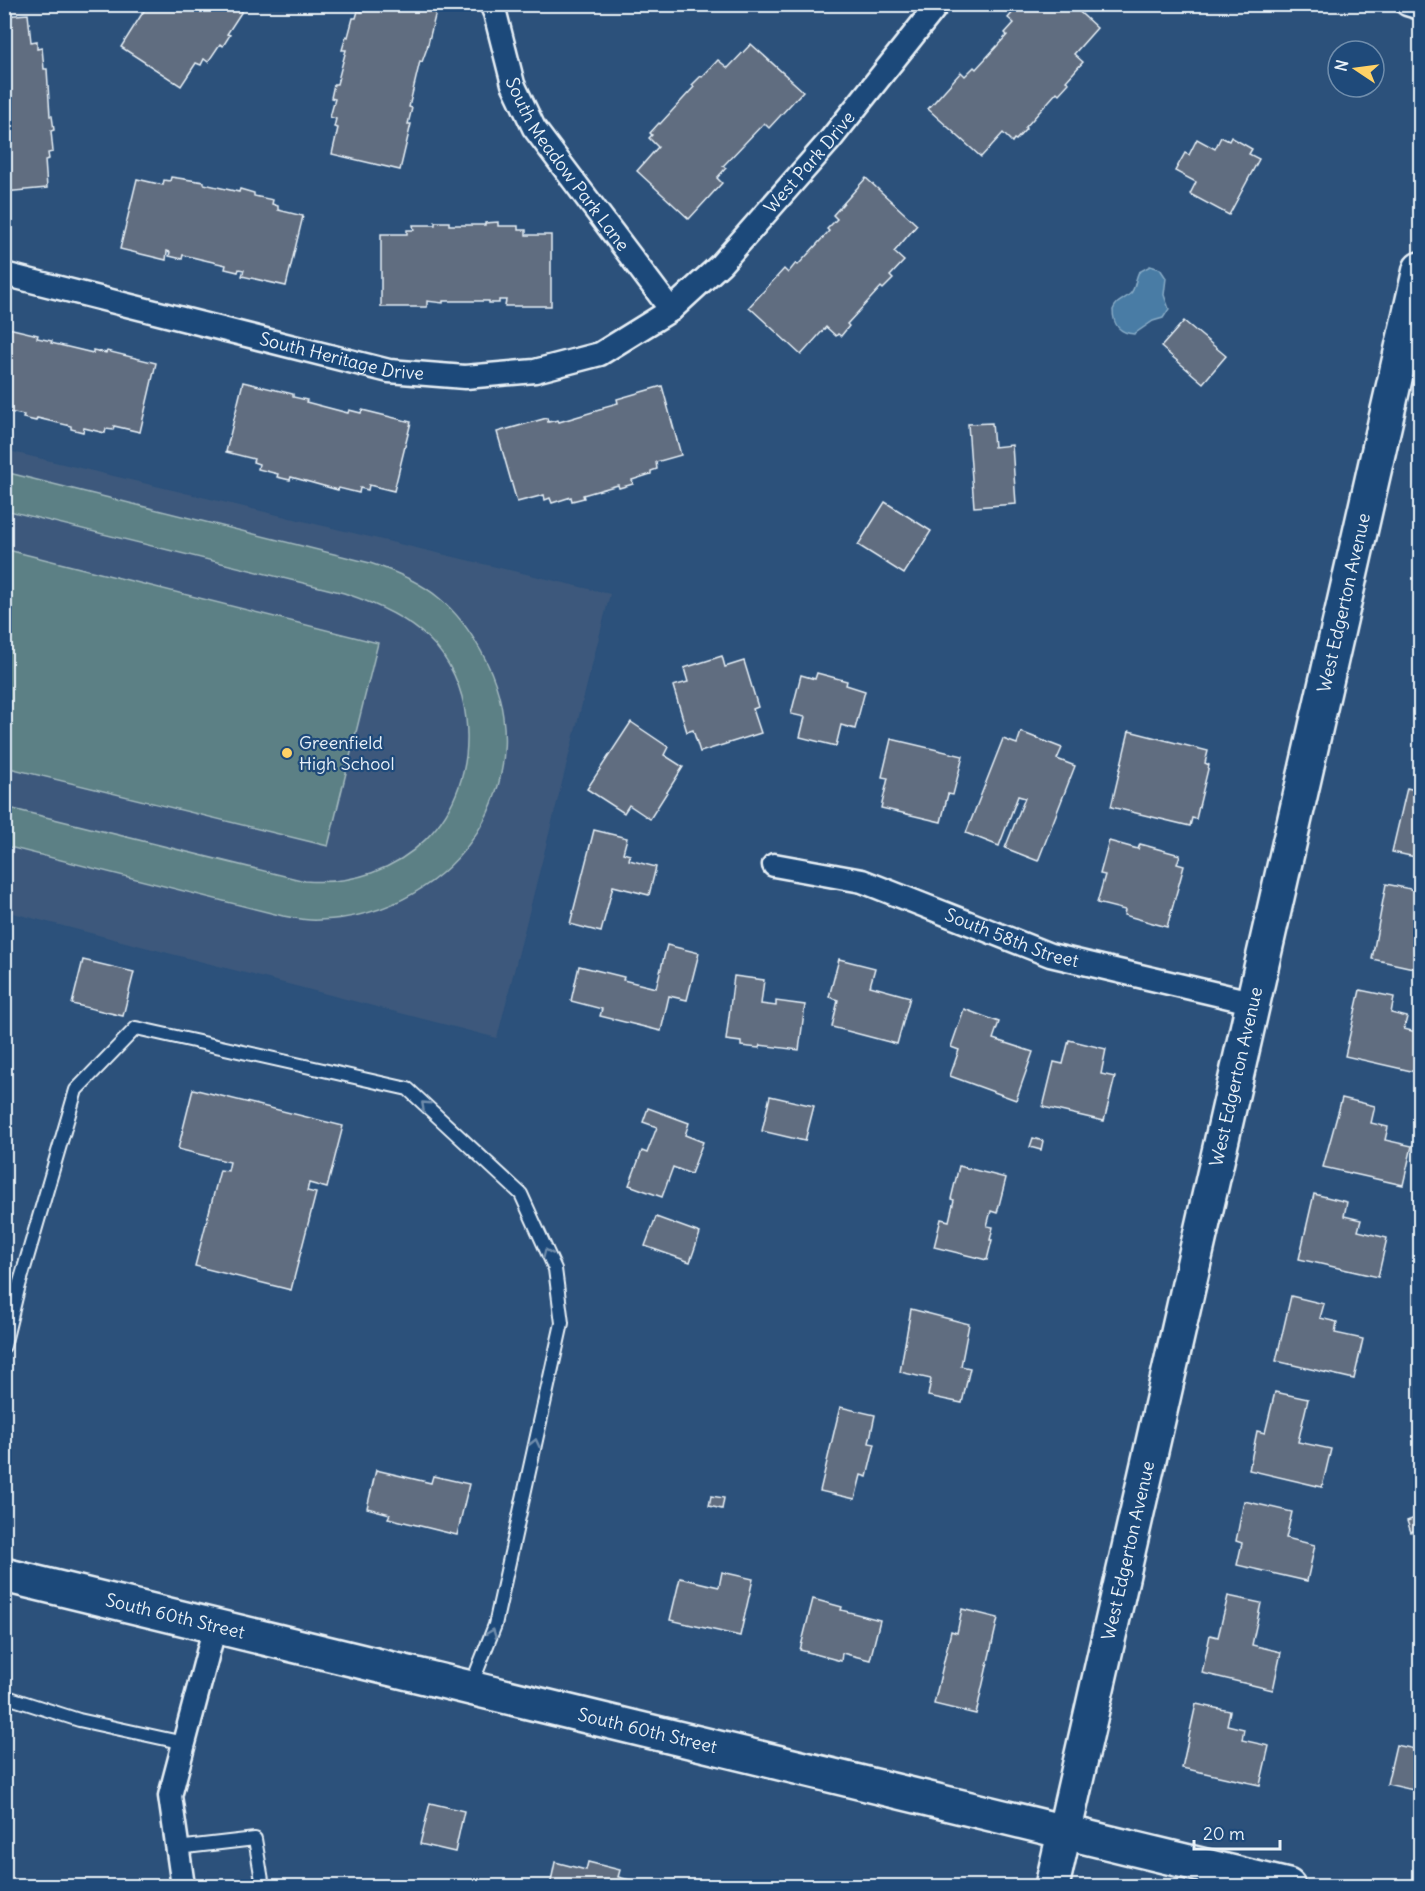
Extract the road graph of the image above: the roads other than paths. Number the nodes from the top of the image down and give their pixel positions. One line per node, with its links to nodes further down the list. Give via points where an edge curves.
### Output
1 (491, 4): 7 (street, South Meadow Park Lane, via 513,84 534,128)
2 (938, 4): 7 (street, West Park Drive, via 830,140 721,264)
3 (1407, 4): 4 (street)
4 (1420, 8)
5 (1420, 269): 9 (street, West Edgerton Avenue)
6 (4, 274): 7 (street, South Heritage Drive, via 389,371 465,377 535,371 600,354)
7 (671, 309)
8 (774, 865): 9 (street, South 58th Street, via 862,881 1050,955)
9 (1255, 1003): 16 (street, West Edgerton Avenue)
10 (4, 1346): 13 (lane, one-way to 10, via 495,1625 562,1323 555,1269 521,1194 408,1089 136,1028 76,1090)
11 (4, 1575): 12 (street, South 60th Street)
12 (215, 1626): 13 (street, South 60th Street); 15 (street)
13 (471, 1688): 16 (street, South 60th Street)
14 (4, 1696): 15 (lane, via 79,1720)
15 (184, 1743): 17 (street, via 170,1796)
16 (1065, 1831): 20 (street, West Edgerton Avenue); 21 (street, South 60th Street)
17 (177, 1848): 18 (street); 19 (lane, via 255,1839)
18 (183, 1887)
19 (263, 1887)
20 (1052, 1887)
21 (1288, 1887)

